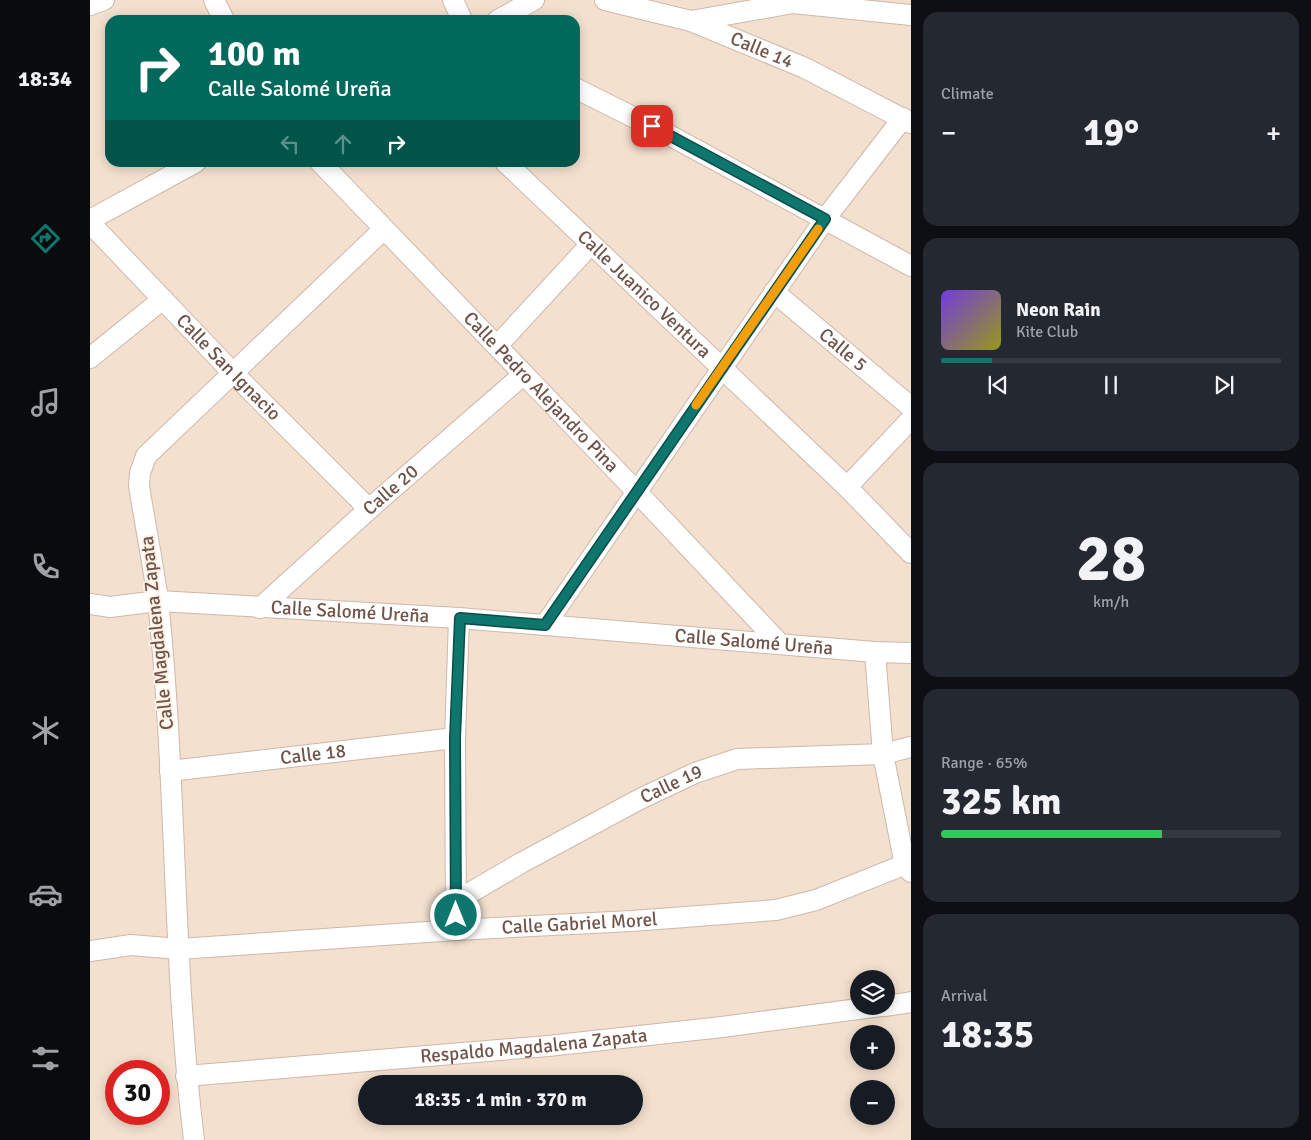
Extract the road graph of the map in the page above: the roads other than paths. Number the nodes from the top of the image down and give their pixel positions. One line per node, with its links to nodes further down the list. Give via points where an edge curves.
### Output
1 (104, 0): 6 (street)
2 (214, 0): 7 (street)
3 (453, 0): 8 (street)
4 (534, 0): 9 (street)
5 (605, 0): 11 (street, Calle 14)
6 (90, 5)
7 (222, 15)
8 (460, 15)
9 (507, 15)
10 (911, 15): 11 (street, via 794,3)
11 (691, 21): 13 (street, Calle 14, via 804,68)
12 (580, 90): 17 (street)
13 (907, 121): 17 (street)
14 (187, 167): 18 (street)
15 (325, 167): 19 (street, Calle Pedro Alejandro Pina)
16 (510, 167): 20 (street, Calle Juanico Ventura)
17 (825, 219): 21 (street); 22 (street)
18 (90, 222): 23 (street, Calle San Ignacio)
19 (384, 229): 24 (street, Calle Pedro Alejandro Pina); 27 (street, Calle Magdalena Zapata)
20 (591, 244): 24 (street); 26 (street, Calle Juanico Ventura)
21 (911, 266)
22 (774, 292): 26 (street); 29 (street, Calle 5)
23 (163, 299): 25 (street); 27 (street, Calle San Ignacio)
24 (497, 346): 28 (street, Calle Pedro Alejandro Pina)
25 (90, 358)
26 (722, 369): 31 (street, Calle Juanico Ventura); 32 (street)
27 (233, 373): 33 (street, Calle San Ignacio); 35 (street, Calle Magdalena Zapata, via 146,456 140,473)
28 (524, 374): 32 (street, Calle Pedro Alejandro Pina); 33 (street, Calle 20)
29 (911, 407)
30 (911, 419): 31 (street)
31 (847, 487): 34 (street, Calle Juanico Ventura)
32 (636, 491): 39 (street); 40 (street, Calle Pedro Alejandro Pina)
33 (369, 509): 37 (street, Calle 20)
34 (911, 553)
35 (158, 601): 36 (street, Calle Salomé Ureña, via 110,607); 37 (street, Calle Salomé Ureña); 46 (street, Calle Magdalena Zapata)
36 (90, 604)
37 (260, 608): 38 (street, Calle Salomé Ureña)
38 (460, 618): 39 (street, Calle Salomé Ureña); 43 (street)
39 (545, 625): 40 (street, Calle Salomé Ureña)
40 (780, 644): 41 (street, Calle Salomé Ureña)
41 (875, 652): 42 (street, Calle Salomé Ureña); 45 (street)
42 (911, 653)
43 (455, 738): 46 (street, Calle 18); 48 (street)
44 (911, 747): 45 (street, Calle 19)
45 (883, 754): 47 (street); 48 (street, Calle 19, via 737,758 694,773 538,854)
46 (170, 771): 50 (street, Calle Magdalena Zapata)
47 (909, 866): 49 (street, Calle Gabriel Morel, via 816,900 776,910 632,922)
48 (456, 901): 49 (street)
49 (456, 930): 50 (street, Calle Gabriel Morel)
50 (179, 949): 51 (street, Calle Gabriel Morel, via 131,945); 55 (street, Calle Magdalena Zapata)
51 (90, 951)
52 (911, 1002): 53 (street)
53 (895, 1005)
54 (850, 1010): 55 (street, Respaldo Magdalena Zapata, via 548,1046)
55 (186, 1076): 56 (street, Calle Magdalena Zapata)
56 (194, 1140)

